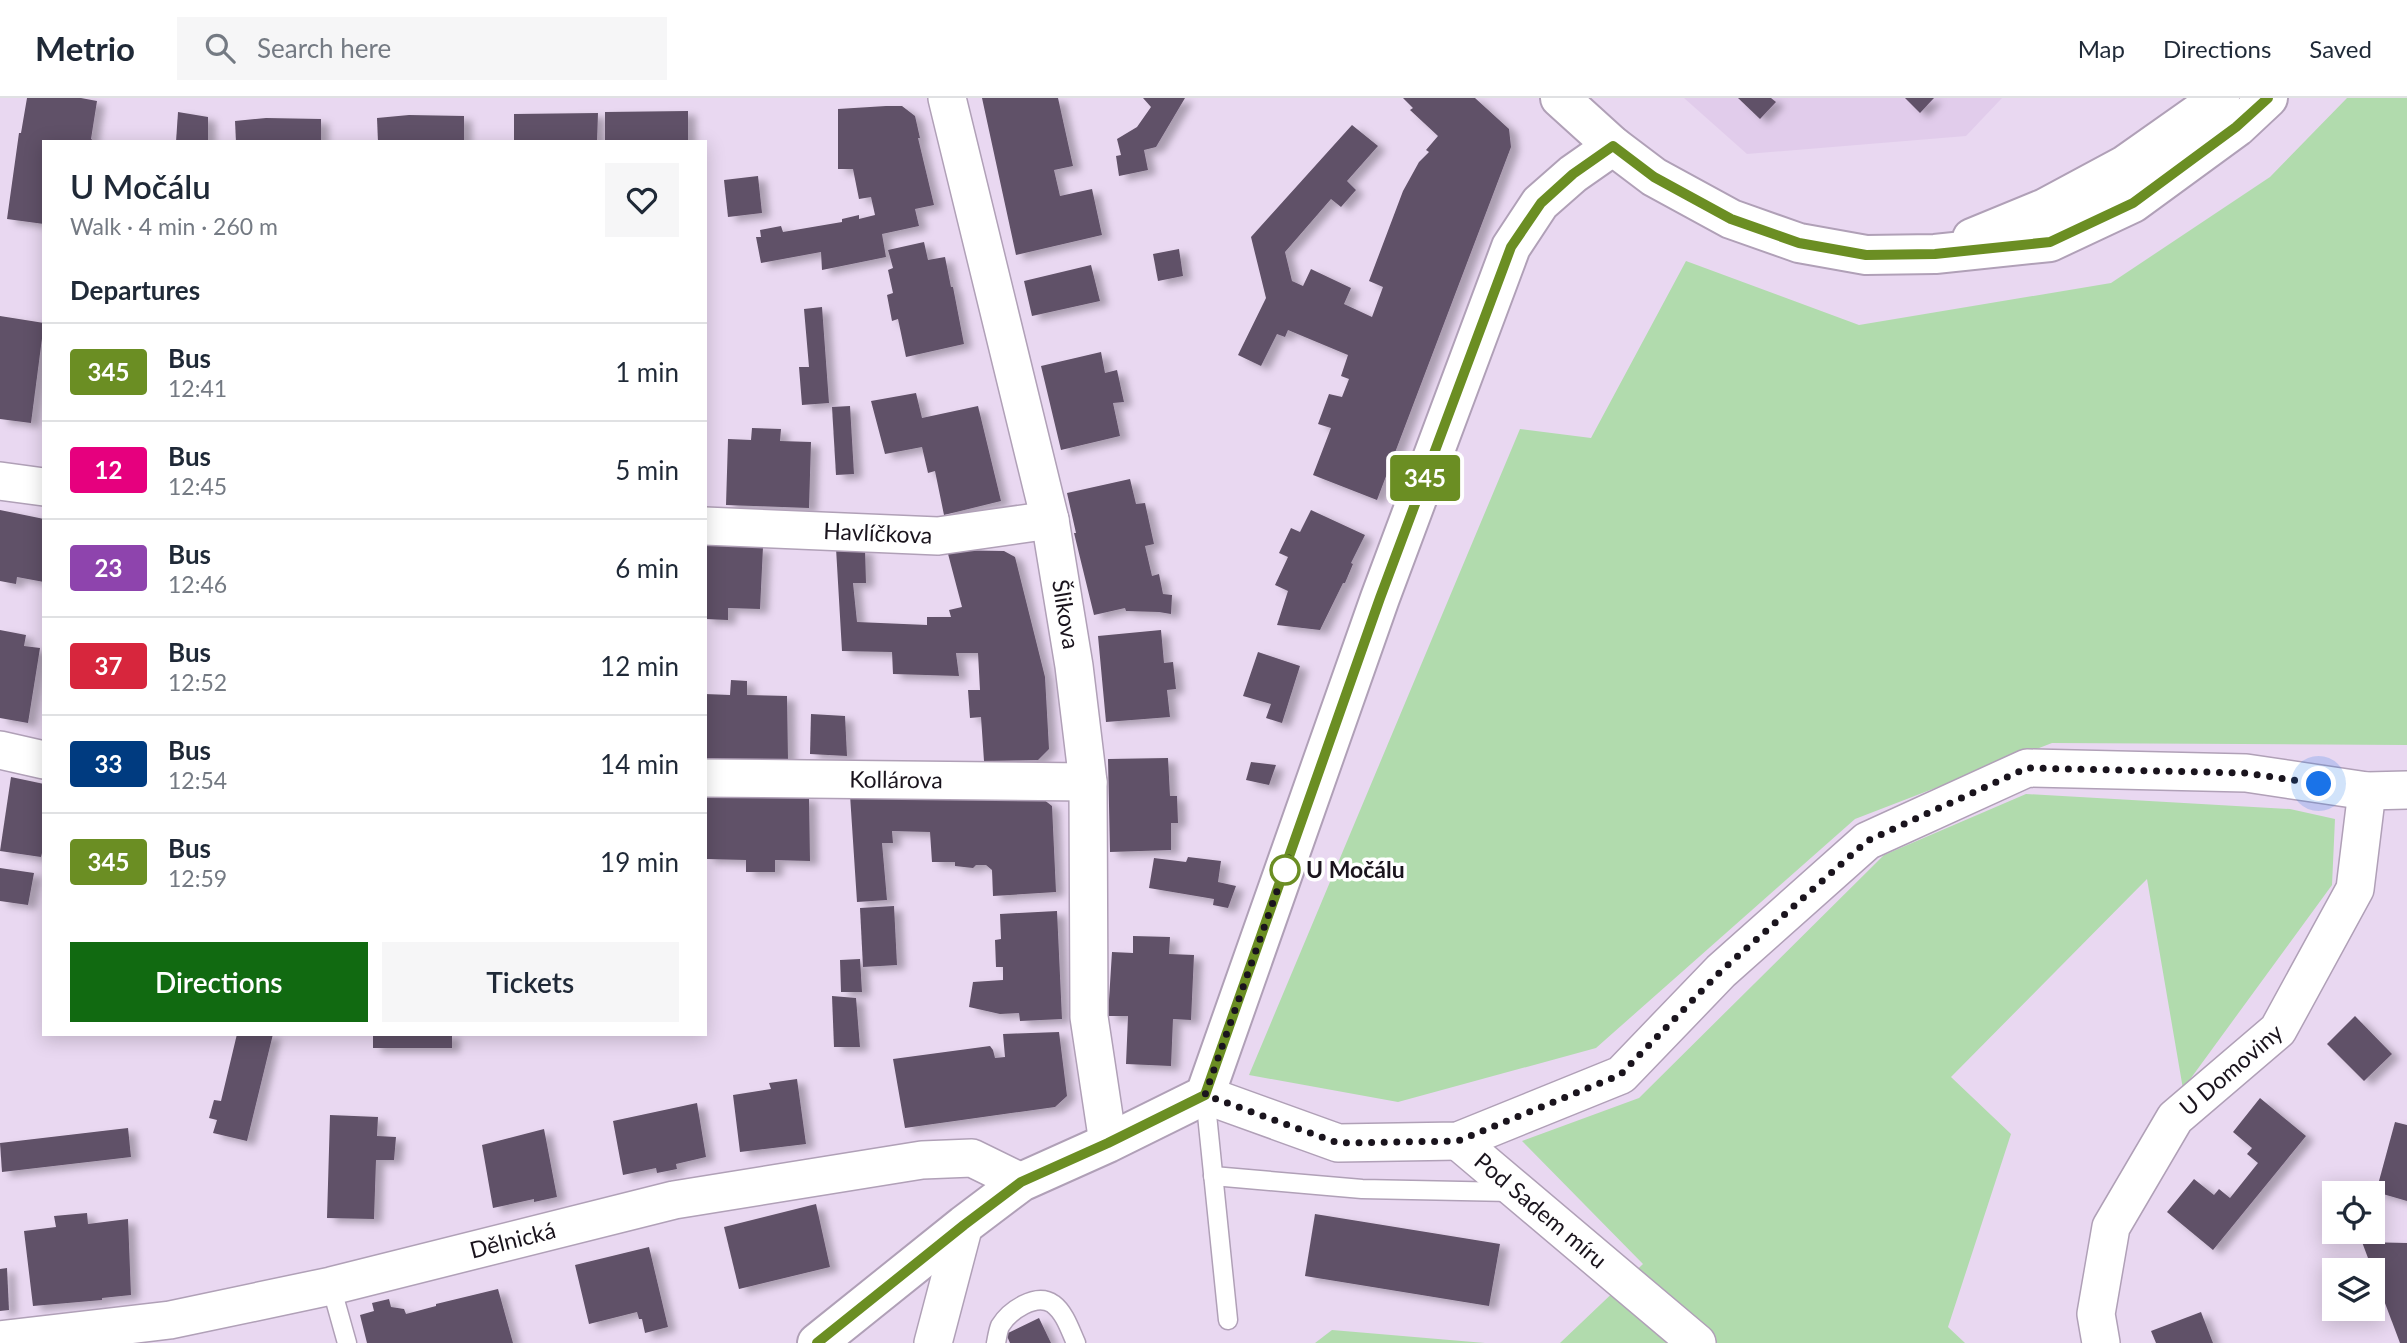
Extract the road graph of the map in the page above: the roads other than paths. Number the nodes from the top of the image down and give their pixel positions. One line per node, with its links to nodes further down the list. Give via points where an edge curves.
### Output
1 (947, 98): 9 (street, Šlikova)
2 (1560, 98): 5 (street)
3 (2220, 98): 6 (street, via 2125,165 2045,208)
4 (2268, 98): 6 (street, via 2133,203 2050,242)
5 (1613, 146): 6 (street, via 1654,177 1731,219 1799,243 1866,255); 17 (street, via 1541,203 1511,247 1380,598)
6 (1935, 254)
7 (0, 481): 8 (street)
8 (42, 487)
9 (1050, 520): 10 (street, Havlíčkova, via 938,536); 14 (street, Šlikova)
10 (707, 526)
11 (0, 750): 12 (street)
12 (42, 760)
13 (707, 778): 14 (street, Kollárova)
14 (1088, 782): 19 (street, Šlikova, via 1089,1017)
15 (2407, 790): 16 (street)
16 (2367, 791): 18 (street, via 2246,773 2027,768 1867,841 1721,971 1620,1075); 34 (street, U Domoviny, via 2355,889 2278,1030 2175,1118 2111,1227 2096,1314)
17 (1205, 1095): 18 (street, Pod Sadem míru, via 1338,1143); 19 (street); 20 (lane)
18 (1458, 1141): 22 (street, Pod Sadem míru)
19 (1108, 1143): 21 (street)
20 (1213, 1175): 22 (lane, via 1362,1189); 25 (lane)
21 (1021, 1182): 23 (street); 24 (street, Dělnická, via 972,1158 922,1160 674,1200)
22 (1518, 1192): 33 (street, Pod Sadem míru)
23 (964, 1225): 29 (street); 30 (street)
24 (331, 1286): 26 (street, Dělnická); 28 (lane)
25 (1228, 1320)
26 (166, 1331): 27 (street, Dělnická)
27 (0, 1340)
28 (347, 1343)
29 (817, 1343)
30 (933, 1343)
31 (996, 1343): 32 (lane, via 1009,1315 1035,1301 1049,1302 1060,1310)
32 (1076, 1343)
33 (1696, 1343)
34 (2101, 1343)

